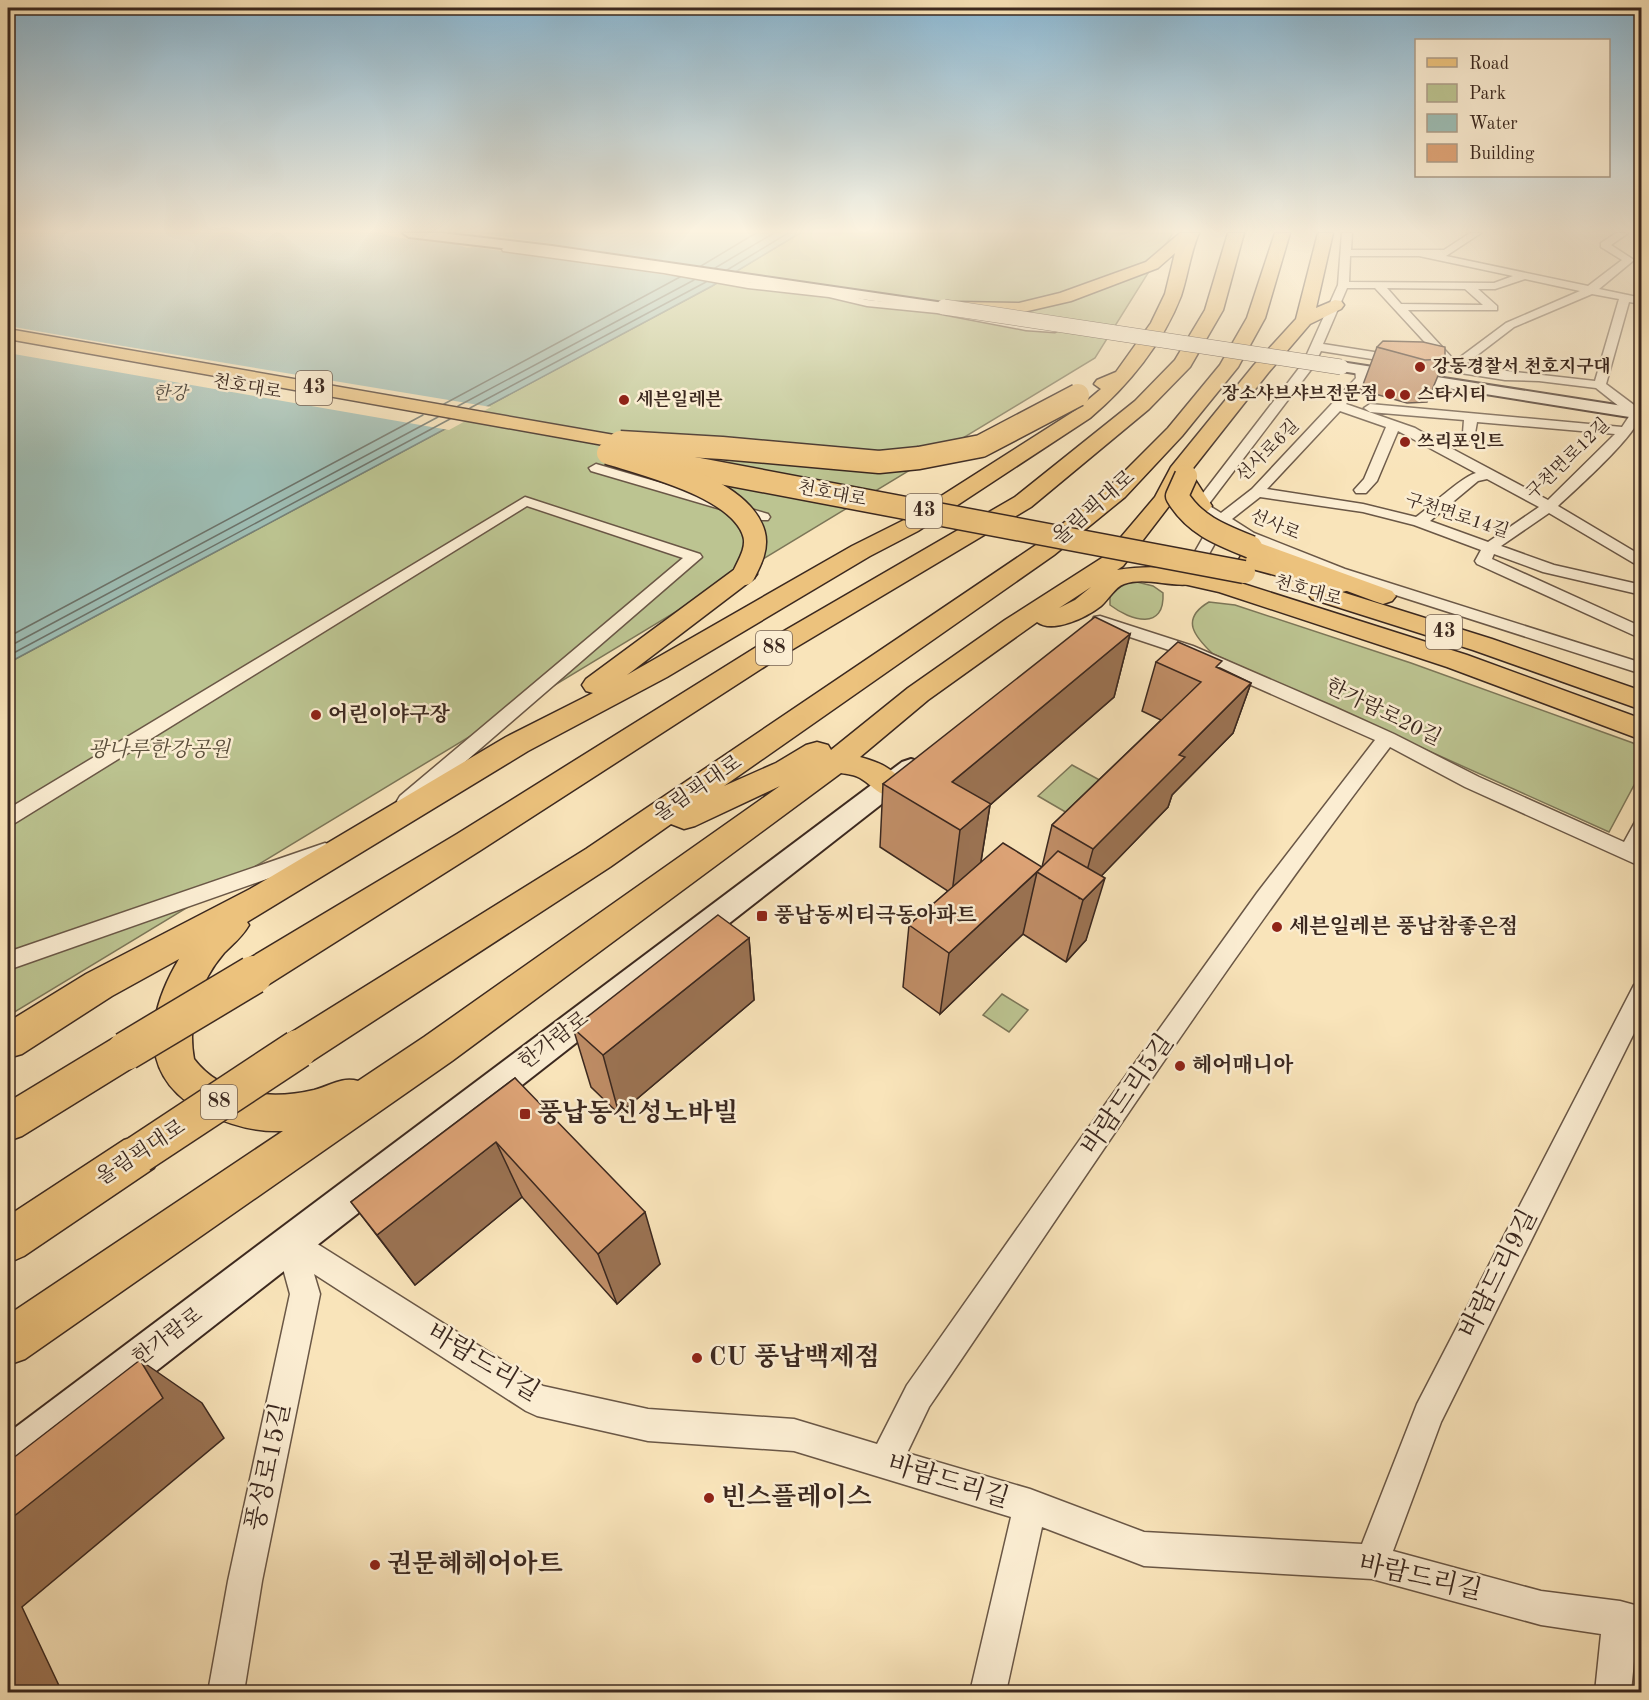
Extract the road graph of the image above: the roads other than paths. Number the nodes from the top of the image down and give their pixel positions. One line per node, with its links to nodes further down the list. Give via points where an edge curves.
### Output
1 (948, 312): 15 (street)
2 (979, 312): 19 (main road, bridge)
3 (1165, 312): 20 (main road)
4 (1213, 312): 50 (main road, 88, via 1183,363 1142,405 1023,502)
5 (1258, 312): 65 (main road, 올림픽대로 / 88, via 1228,367 1175,432 1117,492 1045,550)
6 (1306, 312): 13 (main road)
7 (1320, 312): 13 (main road)
8 (1332, 312): 17 (street)
9 (1404, 312): 18 (street)
10 (1540, 312): 18 (street, via 1510,325)
11 (1621, 312): 21 (street)
12 (1182, 315): 20 (main road, via 1146,359)
13 (1304, 320): 29 (main road, via 1281,349 1275,368)
14 (8, 334): 28 (main road, 천호대로 / 43)
15 (1135, 341)
16 (8, 344): 28 (main road, 천호대로 / 43)
17 (1318, 347): 18 (street); 33 (street)
18 (1454, 367): 21 (street)
19 (1361, 370): 22 (street, 선사로6길, via 1362,379); 23 (main road)
20 (1126, 373): 28 (main road, bridge, via 981,446 919,458 879,462 722,448); 38 (main road, via 1083,414)
21 (1600, 385): 23 (street)
22 (1339, 406): 24 (street); 25 (street); 32 (street, 선사로6길)
23 (1639, 414): 26 (street, 구천면로12길)
24 (1471, 418): 26 (street); 27 (street, via 1469,436)
25 (1394, 425): 27 (street); 31 (street, via 1370,481)
26 (1626, 431): 34 (street, 구천면로12길)
27 (1432, 443): 30 (street)
28 (606, 454): 35 (street); 41 (main road, 천호대로 / 43, bridge); 57 (main road, bridge, via 718,493 746,516 754,534 754,554 744,574)
29 (1183, 474): 33 (main road); 41 (main road, bridge, via 1177,496 1183,509); 43 (main road)
30 (1489, 474): 34 (street); 37 (street, via 1473,478)
31 (1361, 490)
32 (1257, 492): 36 (street, 선사로6길); 37 (street, 구천면로14길, via 1363,508)
33 (1200, 506): 36 (street, 선사로)
34 (1549, 507): 39 (street); 40 (street, 구천면로12길)
35 (763, 517)
36 (1220, 521): 44 (street); 51 (street, 선사로, via 1339,572)
37 (1419, 522): 40 (street, 구천면로14길)
38 (910, 526): 50 (main road, via 874,562 808,612); 57 (main road, via 657,671)
39 (1634, 551): 42 (street)
40 (1486, 554): 45 (street, 구천면로14길); 49 (street)
41 (1248, 560): 52 (main road, 천호대로 / 43, via 1383,596); 54 (main road, 천호대로 / 43)
42 (1641, 563)
43 (1113, 569): 44 (main road); 46 (main road); 47 (main road)
44 (1188, 578): 55 (main road, via 1225,585 1457,661)
45 (1641, 590)
46 (1096, 612): 48 (main road); 56 (street, 한가람로20길)
47 (1014, 626): 48 (main road); 53 (main road)
48 (1067, 630)
49 (1641, 634)
50 (768, 652): 71 (main road, 88, bridge, via 460,848)
51 (1641, 669)
52 (1641, 684)
53 (918, 694): 59 (main road); 65 (main road, via 787,770)
54 (1641, 701)
55 (1641, 730)
56 (1387, 738): 64 (street, 한가람로20길, via 1472,782); 76 (street, 바람드리5길, via 1326,815 925,1386)
57 (517, 744): 63 (main road)
58 (935, 749): 60 (main road, 한가람로)
59 (836, 761): 60 (main road, via 870,770); 70 (main road)
60 (890, 785): 73 (main road, 한가람로)
61 (8, 818): 63 (street, via 525,501 694,557)
62 (1641, 827): 64 (street)
63 (365, 835): 66 (main road); 67 (street)
64 (1635, 856)
65 (597, 858): 72 (main road, 올림픽대로 / 88, bridge)
66 (262, 898): 69 (main road, via 99,985); 70 (main road, via 224,930 201,956 184,984 173,1039 176,1062 193,1084 223,1103 252,1113 286,1114 329,1105 363,1091)
67 (8, 961)
68 (1641, 992): 78 (street, 바람드리9길, via 1428,1415)
69 (8, 1042)
70 (438, 1049): 74 (main road)
71 (8, 1123)
72 (8, 1241)
73 (290, 1244): 75 (main road, 한가람로); 76 (street, 바람드리길, via 537,1400 648,1425 794,1435); 80 (street, 풍성로15길, via 305,1294)
74 (8, 1342)
75 (8, 1460)
76 (885, 1463): 77 (street, 바람드리길)
77 (1030, 1506): 78 (street, 바람드리길, via 1144,1549); 81 (street)
78 (1372, 1562): 79 (street, 바람드리길, via 1540,1608)
79 (1631, 1622): 82 (street)
80 (226, 1692)
81 (988, 1692)
82 (1613, 1692)

